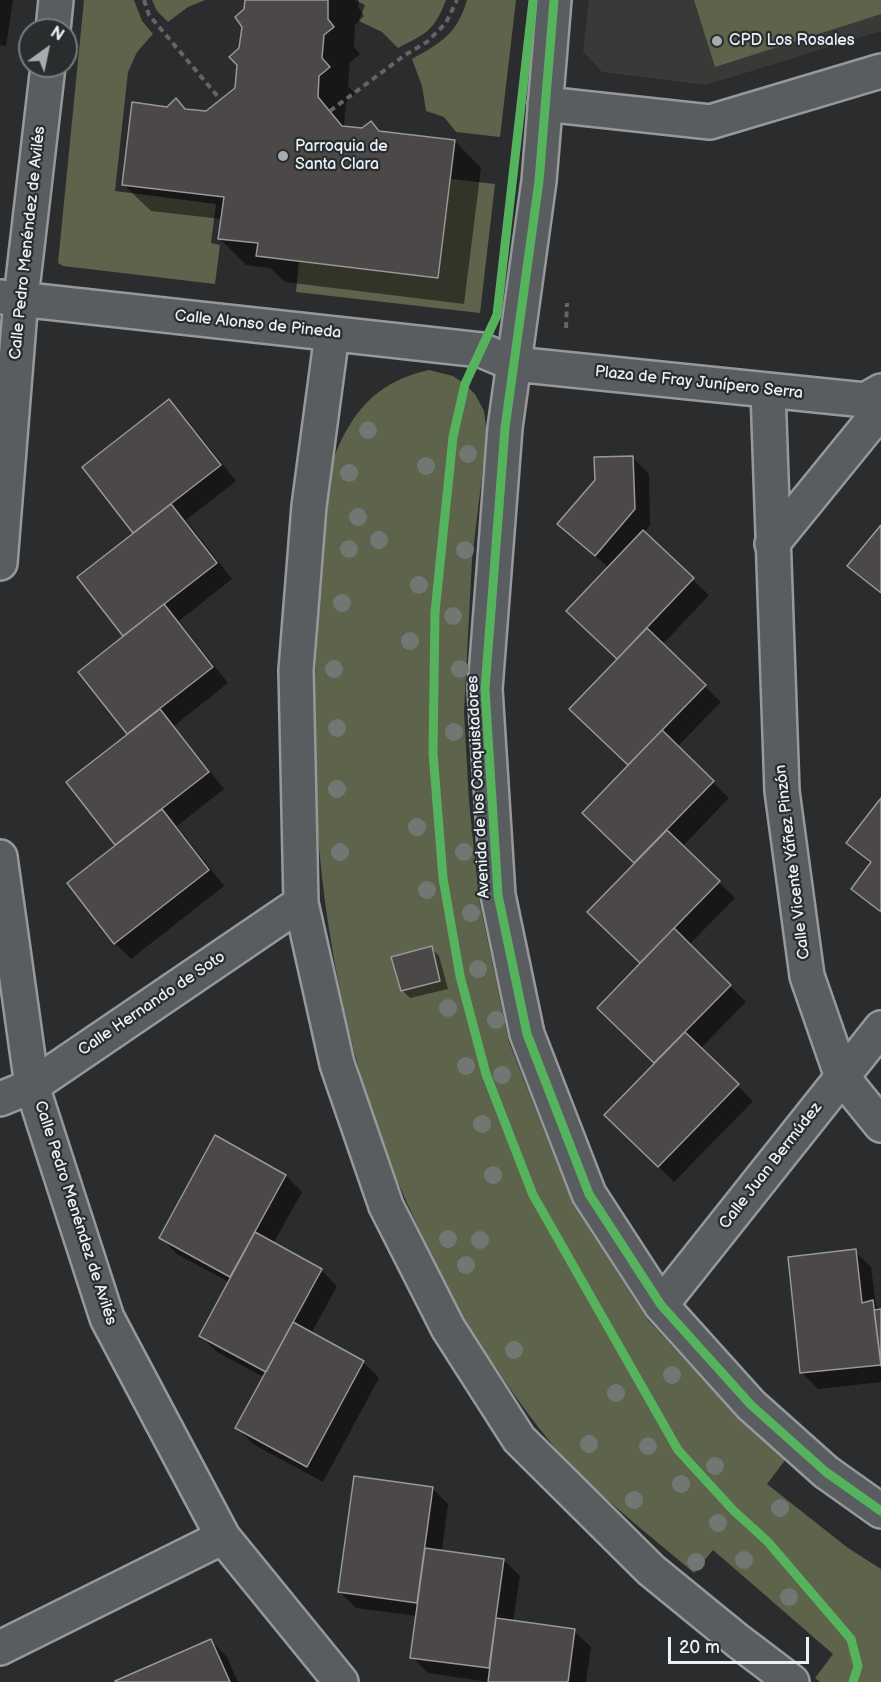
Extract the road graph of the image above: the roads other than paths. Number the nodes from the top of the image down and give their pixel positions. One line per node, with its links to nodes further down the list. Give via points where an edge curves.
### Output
1 (56, 0): 3 (street)
2 (554, 0): 6 (street, Avenida de los Conquistadores)
3 (54, 18)
4 (881, 71): 6 (street, via 710,122)
5 (46, 78): 7 (street, Calle Pedro Menéndez de Avilés)
6 (545, 104): 9 (street, Avenida de los Conquistadores)
7 (10, 298): 8 (street, Calle Alonso de Pineda); 14 (street, Calle Pedro Menéndez de Avilés)
8 (332, 334): 9 (street, Calle Alonso de Pineda, via 481,350); 16 (street, via 309,506 296,670)
9 (514, 364): 10 (street, Plaza de Fray Junípero Serra); 22 (street, Avenida de los Conquistadores, via 505,428 485,689 498,895 527,1034 589,1194)
10 (768, 391): 11 (street, Plaza de Fray Junípero Serra, via 865,400); 13 (street, Calle Vicente Yáñez Pinzón)
11 (881, 392)
12 (881, 410): 13 (street)
13 (772, 544): 18 (street, Calle Vicente Yáñez Pinzón, via 782,790 807,976)
14 (0, 563)
15 (0, 857): 19 (street, Calle Pedro Menéndez de Avilés)
16 (301, 903): 19 (street, Calle Hernando de Soto); 27 (street, via 337,1064 374,1173 386,1206 448,1328 519,1439 651,1570)
17 (881, 1028): 18 (street, Calle Juan Bermúdez)
18 (842, 1077): 21 (street, Calle Vicente Yáñez Pinzón); 22 (street, Calle Juan Bermúdez)
19 (33, 1086): 20 (street, Calle Hernando de Soto); 24 (street, Calle Pedro Menéndez de Avilés, via 107,1318)
20 (0, 1099)
21 (881, 1125)
22 (661, 1305): 23 (street, Avenida de los Conquistadores, via 751,1405 826,1472)
23 (881, 1510)
24 (223, 1537): 25 (street); 26 (street, Calle Pedro Menéndez de Avilés)
25 (0, 1648)
26 (341, 1682)
27 (792, 1682)

